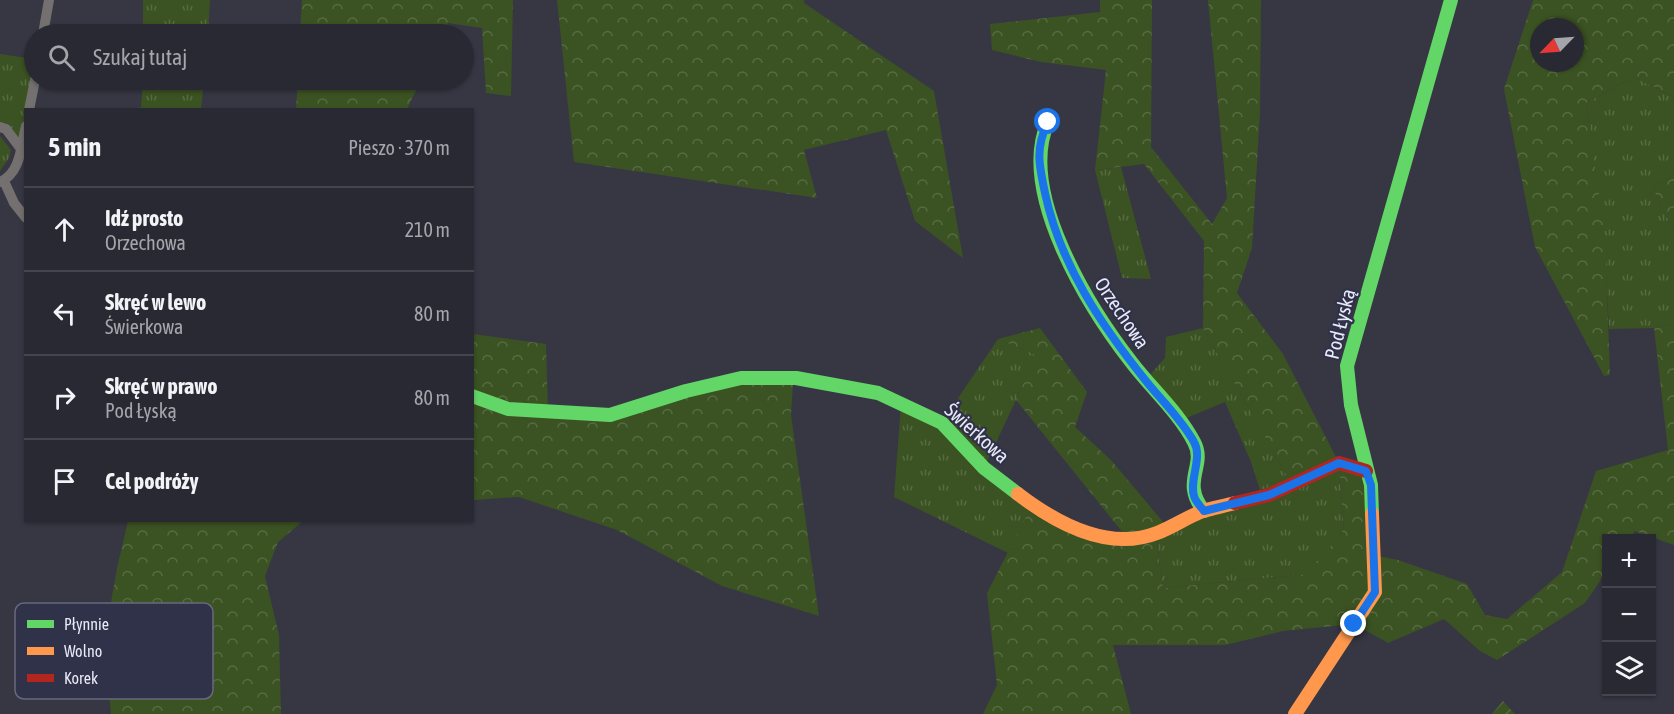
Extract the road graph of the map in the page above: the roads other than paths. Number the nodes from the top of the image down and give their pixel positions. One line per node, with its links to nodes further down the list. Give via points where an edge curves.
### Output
1 (49, 0): 3 (street)
2 (1452, 0): 13 (street, Pod Łyską, via 1347,366 1351,405)
3 (45, 24)
4 (33, 90): 5 (street)
5 (29, 108)
6 (1048, 122): 14 (street, Orzechowa, via 1038,152 1051,220 1077,281 1102,321 1196,445 1193,495)
7 (0, 127): 9 (street)
8 (24, 135): 9 (street)
9 (21, 149): 10 (street, via 19,161)
10 (2, 182): 11 (street)
11 (24, 216)
12 (474, 397): 14 (street, Świerkowa, via 508,409 610,415 741,378 796,378 878,393 942,423 984,468 1032,505 1087,535 1129,540 1156,534)
13 (1366, 471): 14 (street, Świerkowa, via 1339,463 1269,495); 15 (street, Pod Łyską, via 1371,485 1375,592)
14 (1204, 511)
15 (1295, 714)

